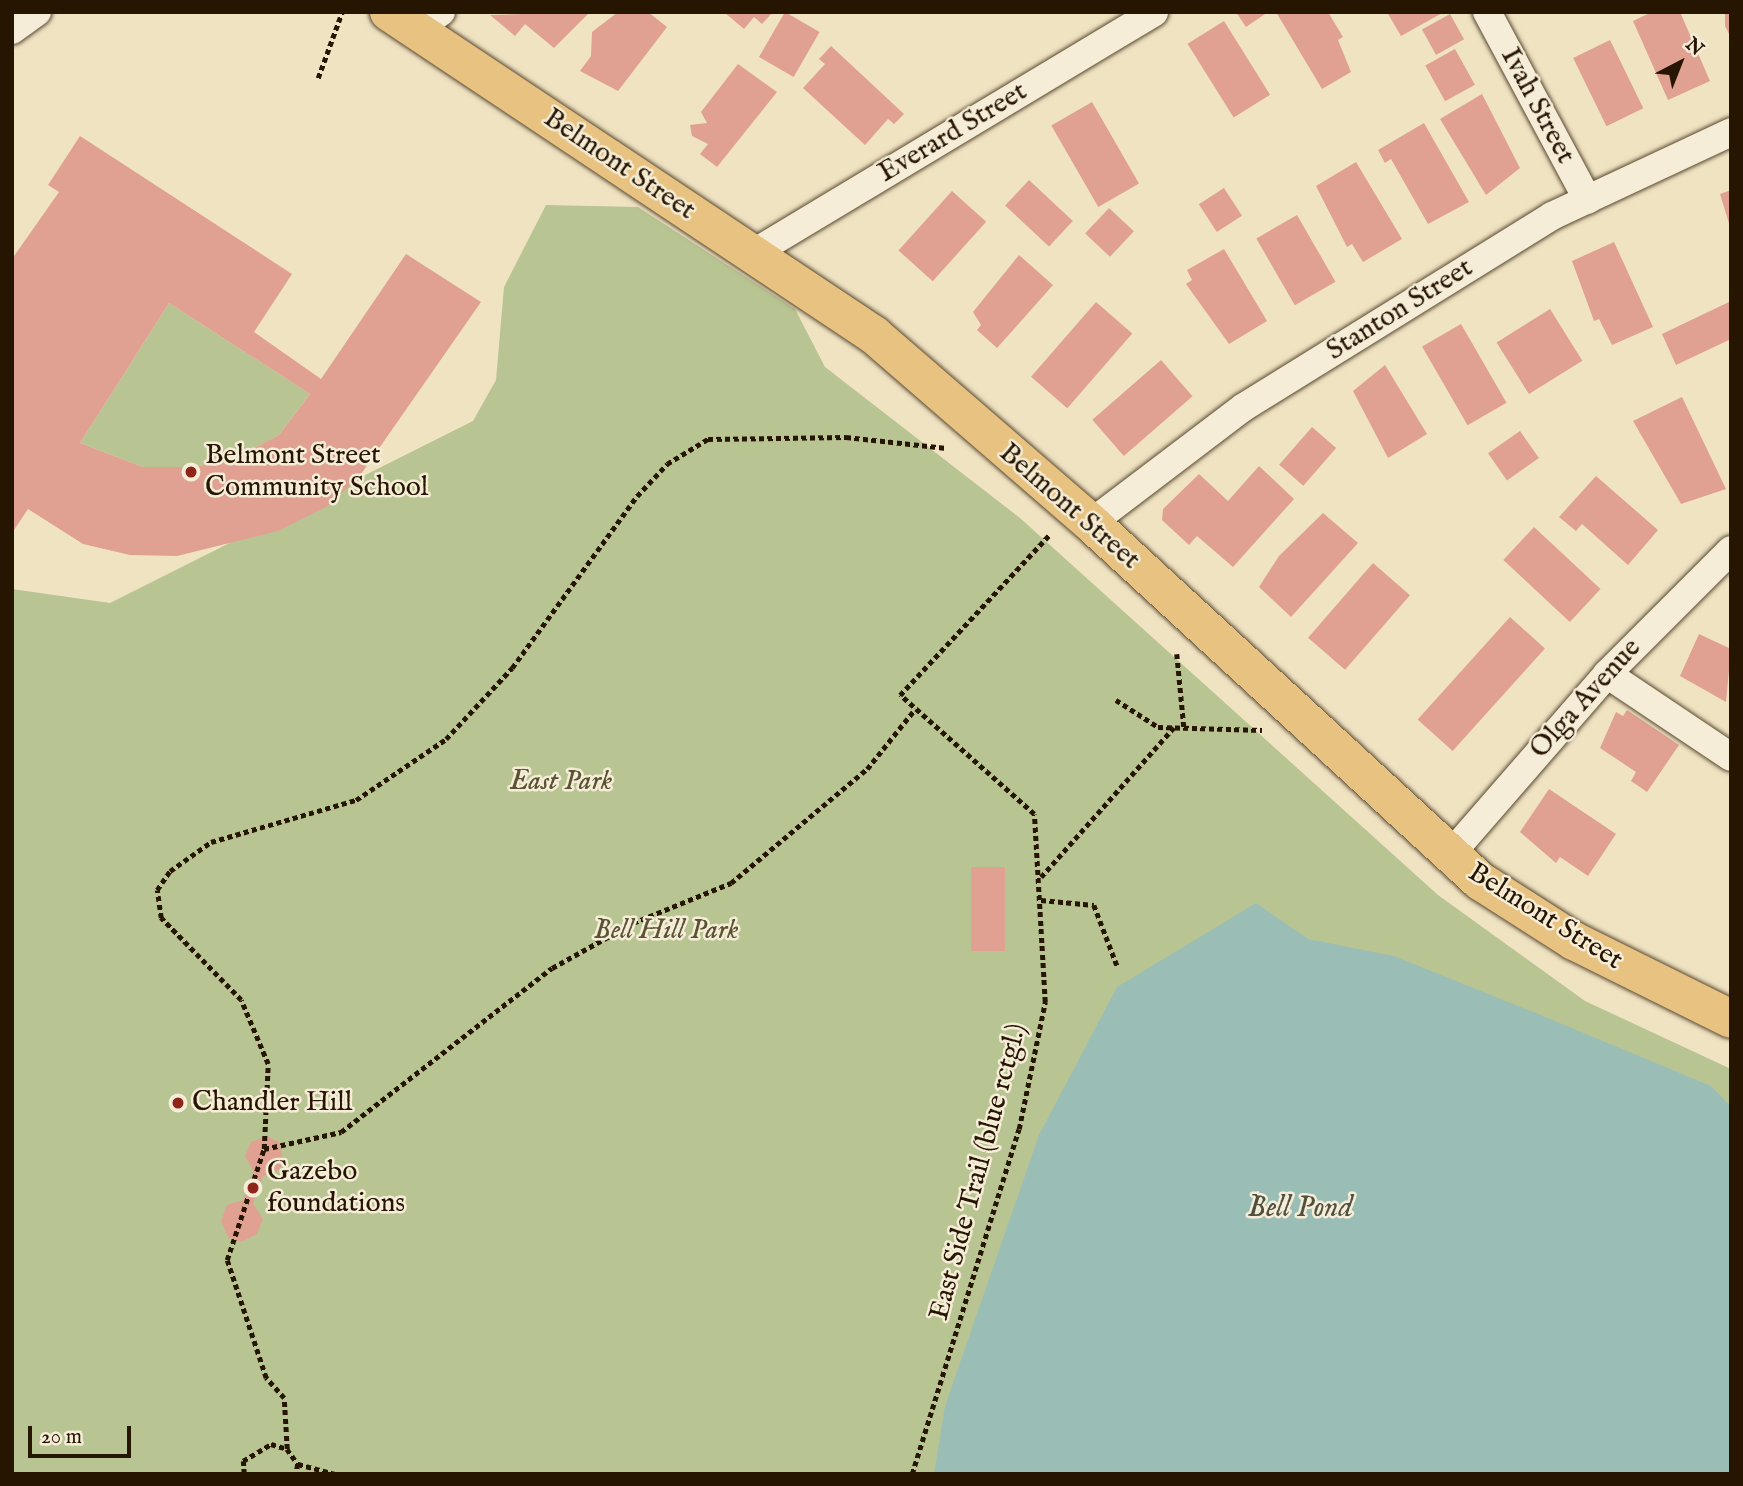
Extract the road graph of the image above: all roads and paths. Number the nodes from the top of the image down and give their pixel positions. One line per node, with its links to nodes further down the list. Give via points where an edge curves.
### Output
1 (37, 12): 6 (street)
2 (342, 12): 7 (path)
3 (1154, 12): 10 (street, Everard Street)
4 (1487, 12): 9 (street, Ivah Street)
5 (415, 18): 10 (highway, Belmont Street)
6 (12, 30)
7 (318, 78)
8 (1731, 132): 9 (street, Stanton Street)
9 (1588, 200): 12 (street, Stanton Street, via 1244,407)
10 (752, 254): 12 (highway, Belmont Street, via 874,335)
11 (957, 448): 28 (path, via 846,437 708,439 667,464 637,496 512,668 446,739 356,800 211,842 170,871 157,890 161,918 241,1000 268,1064)
12 (1091, 523): 23 (highway, Belmont Street)
13 (1050, 532): 18 (path, via 900,695)
14 (1731, 550): 16 (street, Olga Avenue)
15 (1177, 649): 20 (path)
16 (1607, 674): 22 (street); 23 (street, Olga Avenue)
17 (1116, 700): 19 (path, via 1158,727)
18 (915, 709): 24 (path, East Side Trail (blue rctgl.), via 1034,814); 28 (path, via 867,769 731,883 633,923 552,968 341,1132)
19 (1174, 727): 20 (path); 24 (path)
20 (1184, 727): 21 (path)
21 (1267, 730)
22 (1731, 757)
23 (1449, 856): 27 (highway, Belmont Street, via 1574,942)
24 (1041, 877): 25 (path, East Side Trail (blue rctgl.))
25 (1041, 901): 26 (path, via 1094,905); 34 (path, East Side Trail (blue rctgl.), via 1045,1002 1024,1104)
26 (1118, 968)
27 (1731, 1019)
28 (264, 1149): 29 (path, via 227,1260 266,1378 284,1398)
29 (287, 1449): 30 (path); 31 (path, via 271,1444 252,1451 243,1461)
30 (298, 1464): 32 (path); 33 (path)
31 (244, 1474)
32 (296, 1474)
33 (335, 1474)
34 (912, 1474)

